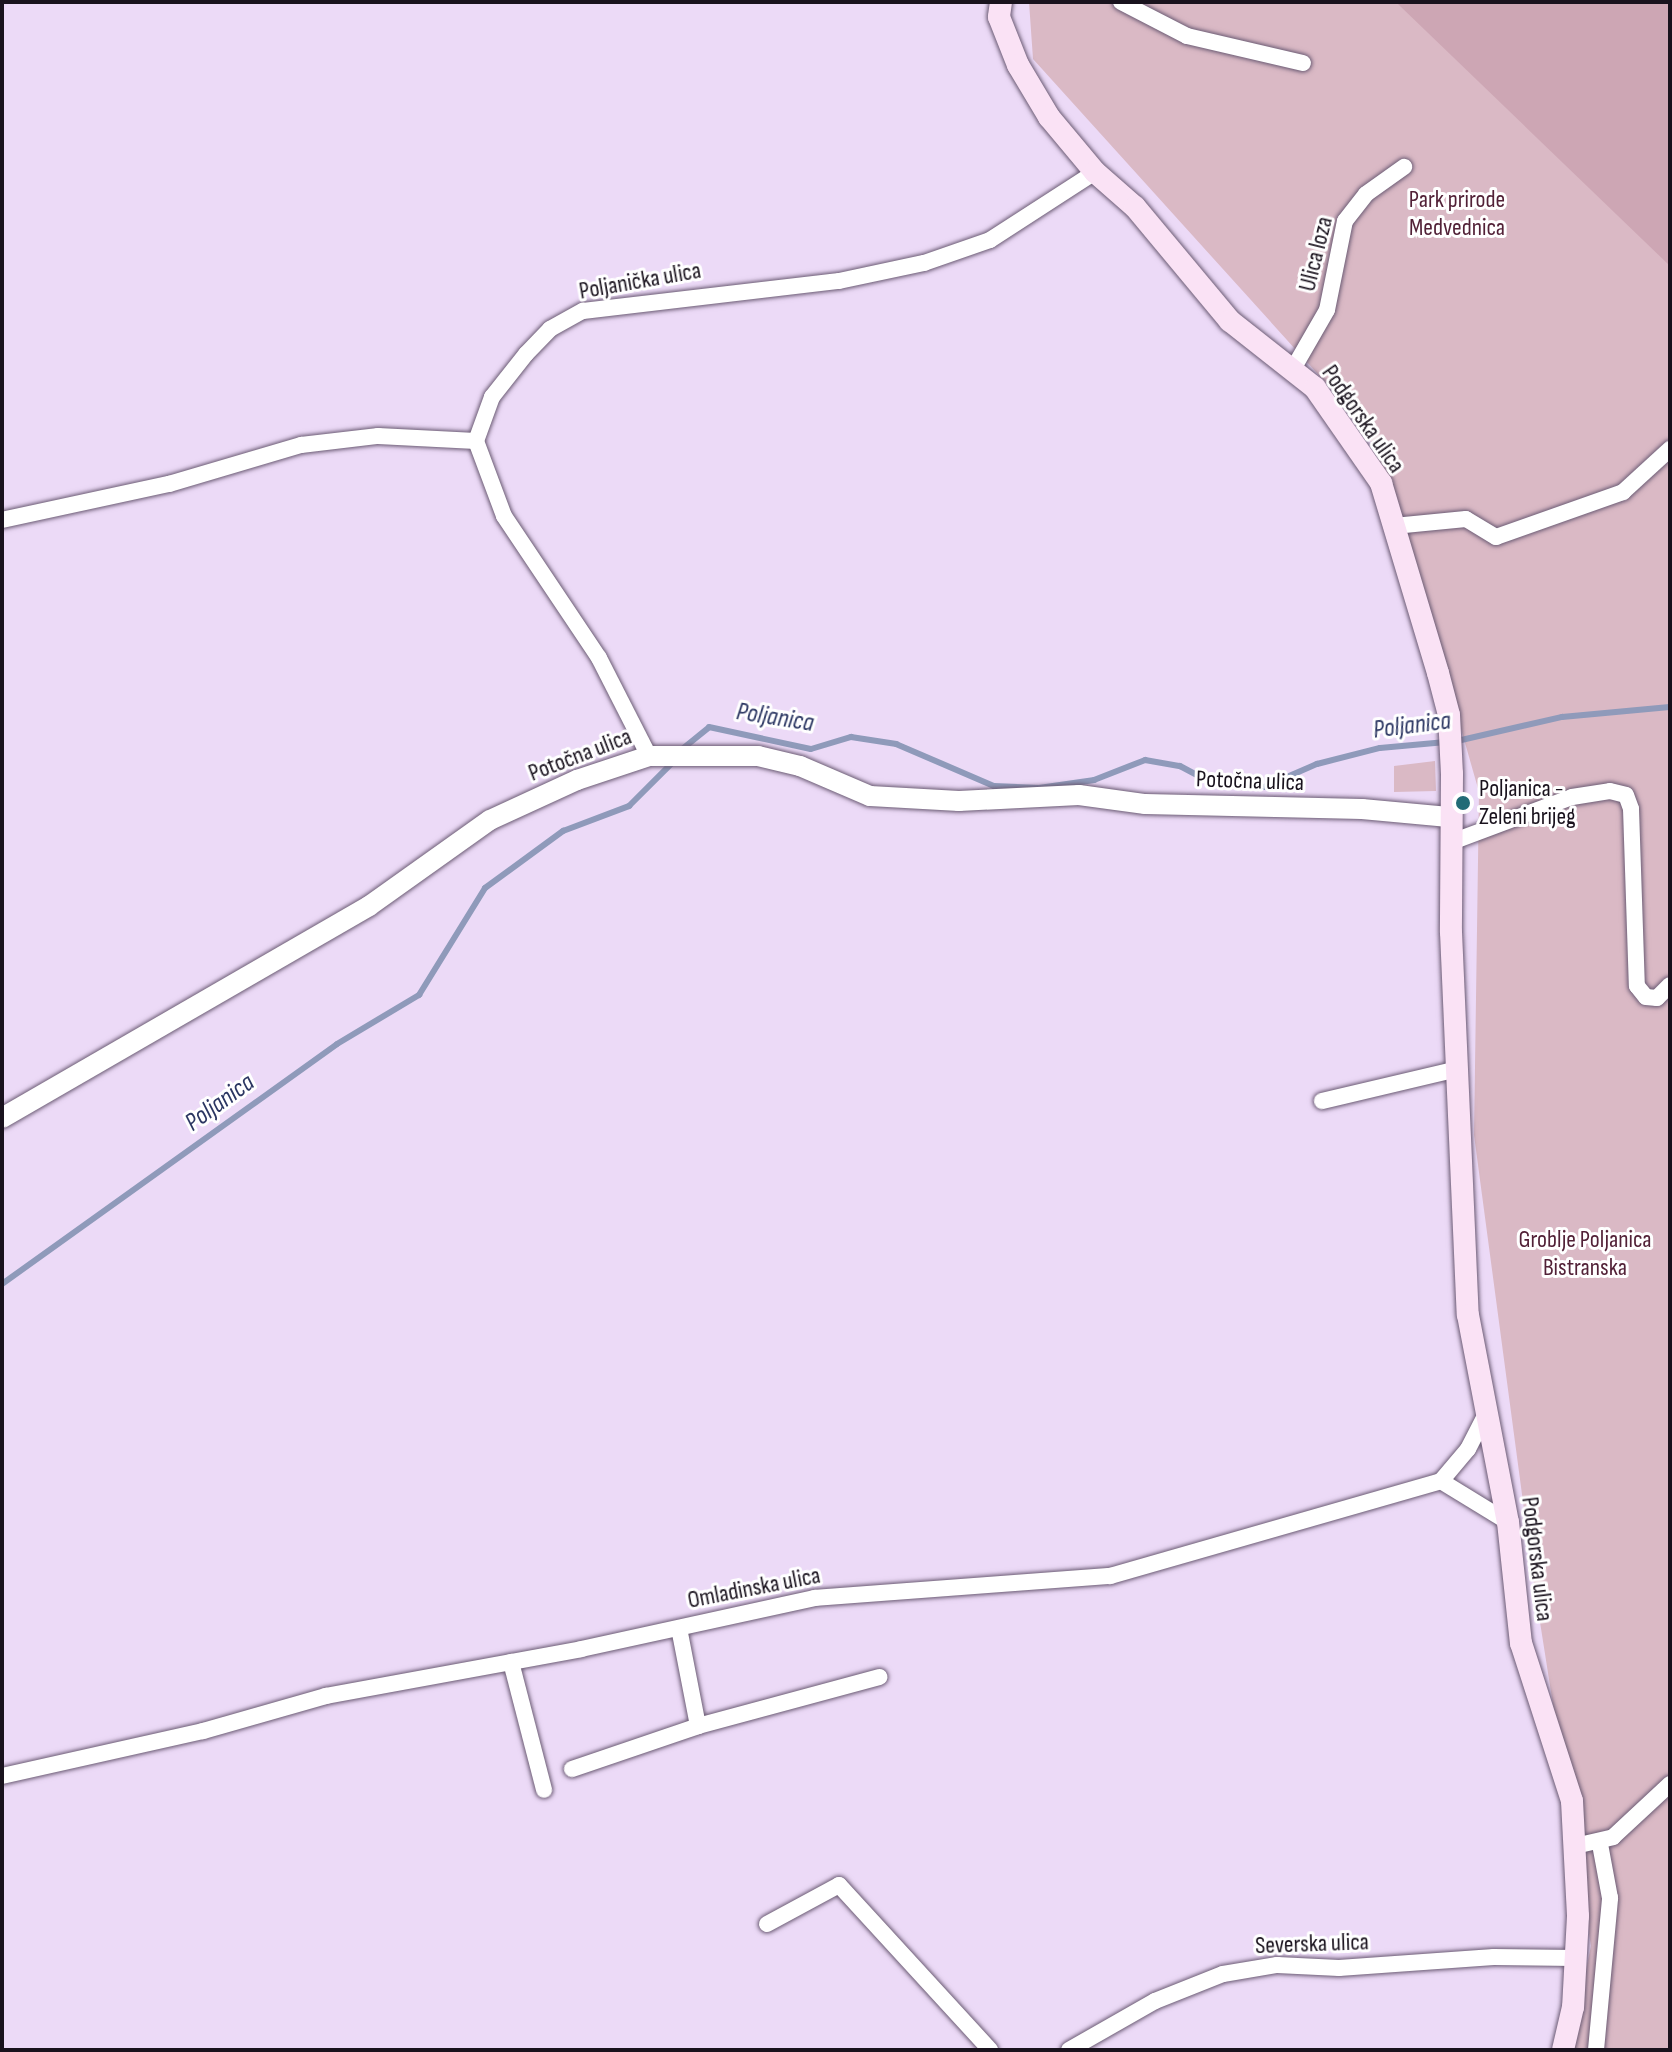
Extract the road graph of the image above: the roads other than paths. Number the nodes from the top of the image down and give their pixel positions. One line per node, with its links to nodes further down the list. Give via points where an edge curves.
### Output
1 (1001, 2): 5 (main road, Podgorska ulica, via 999,17 1018,65 1049,117)
2 (1121, 2): 3 (street, via 1187,36)
3 (1303, 63)
4 (1404, 167): 6 (street, Ulica loza, via 1366,194 1345,221 1327,310)
5 (1095, 172): 6 (main road, Podgorska ulica, via 1135,207 1230,321); 7 (street, Poljanička ulica, via 990,240 924,263 839,281 583,311 550,329 526,354 492,397)
6 (1293, 369): 10 (main road, Podgorska ulica, via 1315,388 1381,483)
7 (476, 441): 9 (street, via 378,436 301,445 169,484); 11 (street, via 504,516 599,658)
8 (1670, 449): 10 (street, via 1623,492 1496,537 1466,519)
9 (2, 520)
10 (1394, 526): 12 (main road, Podgorska ulica, via 1450,728)
11 (656, 756): 12 (street, Potočna ulica, via 758,756 800,766 870,796 959,801 1079,795 1145,804 1362,809); 17 (street, Potočna ulica, via 577,780 490,820 369,906)
12 (1449, 817): 13 (main road, Podgorska ulica)
13 (1449, 843): 14 (street, via 1572,797 1610,791 1626,795 1631,809 1637,986 1646,997 1657,998); 15 (main road, Podgorska ulica)
14 (1670, 985)
15 (1457, 1069): 16 (street); 18 (main road, Podgorska ulica, via 1468,1315)
16 (1322, 1101)
17 (2, 1118)
18 (1488, 1410): 19 (street, via 1468,1449); 20 (main road, Podgorska ulica)
19 (1441, 1481): 20 (street); 21 (street, Omladinska ulica, via 1110,1576 815,1598)
20 (1508, 1522): 30 (main road, Podgorska ulica, via 1521,1643 1572,1801)
21 (679, 1628): 22 (street, Omladinska ulica); 24 (street)
22 (511, 1662): 26 (street, Omladinska ulica, via 326,1696); 28 (street)
23 (880, 1677): 24 (street)
24 (698, 1726): 25 (street)
25 (572, 1769)
26 (2, 1776)
27 (1670, 1784): 29 (street)
28 (544, 1790)
29 (1600, 1844): 30 (street); 36 (street, via 1610,1898)
30 (1575, 1846): 32 (main road, Podgorska ulica)
31 (767, 1924): 33 (street, via 839,1885)
32 (1575, 1958): 34 (street, Severska ulica, via 1494,1957 1339,1968 1277,1965 1223,1974 1155,2001); 35 (main road, Podgorska ulica, via 1573,2007)
33 (990, 2050)
34 (1069, 2050)
35 (1563, 2050)
36 (1596, 2050)

